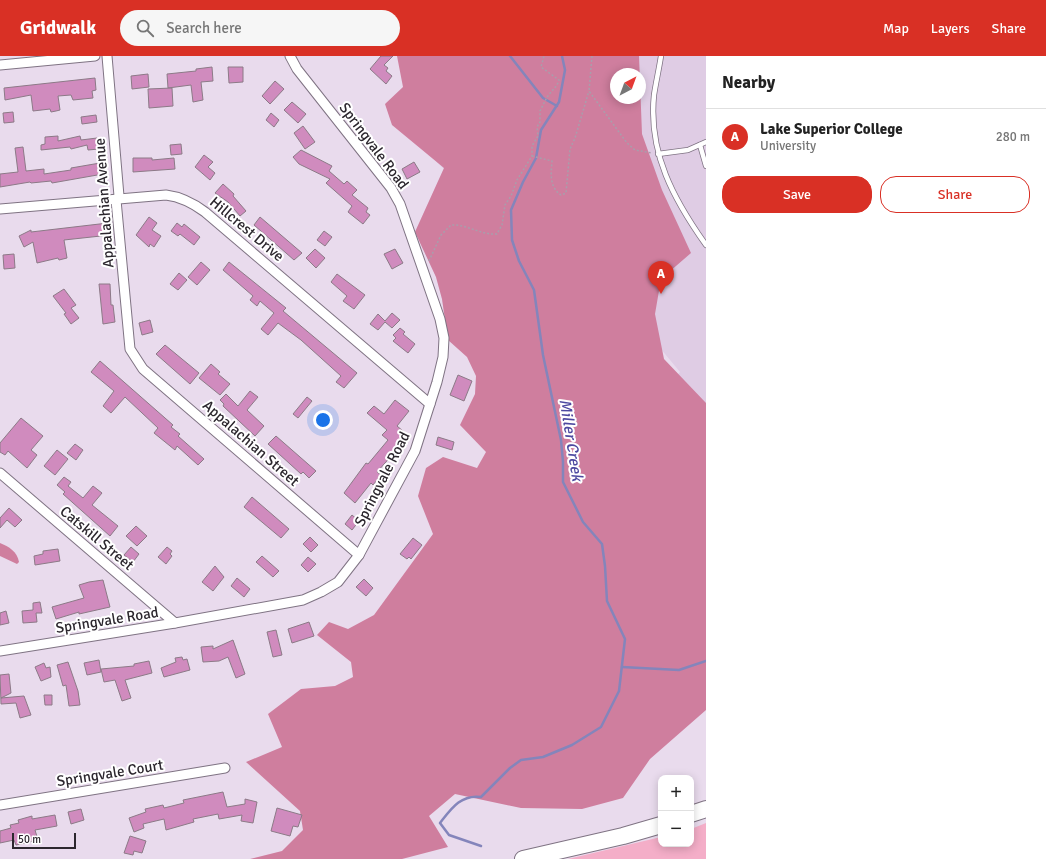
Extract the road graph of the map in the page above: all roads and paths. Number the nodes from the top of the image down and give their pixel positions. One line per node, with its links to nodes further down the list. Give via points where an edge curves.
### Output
1 (95, 56): 7 (street)
2 (107, 56): 14 (street, Appalachian Avenue, via 119,196)
3 (290, 56): 17 (street, Springvale Road, via 297,69 391,188 400,204)
4 (544, 56): 12 (path, via 541,67 559,80 540,110 538,136 532,146)
5 (592, 56): 8 (path)
6 (661, 56): 11 (lane, via 654,101)
7 (0, 65)
8 (589, 91): 11 (path, via 627,143 642,153); 12 (path, via 570,149 566,193 558,192 550,176 552,161)
9 (706, 142): 10 (lane)
10 (700, 145): 11 (lane, via 688,150); 13 (lane)
11 (658, 154): 16 (lane, via 674,197)
12 (532, 156): 17 (path, via 505,205 502,225 497,234 488,235 462,224 451,225 441,235)
13 (706, 166)
14 (116, 200): 15 (street, Hillcrest Drive); 18 (street, Appalachian Avenue); 19 (street, Hillcrest Drive, via 178,196 192,202)
15 (0, 210)
16 (706, 245)
17 (424, 272): 19 (street, Springvale Road, via 444,338 443,357)
18 (130, 349): 21 (street, Appalachian Street, via 143,369)
19 (430, 404): 21 (street, Springvale Road, via 415,451)
20 (0, 473): 22 (street, Catskill Street)
21 (359, 554): 22 (street, Springvale Road, via 338,582 303,600)
22 (176, 623): 23 (street, Springvale Road)
23 (0, 651)
24 (225, 768): 25 (street, Springvale Court)
25 (0, 805)
26 (706, 809): 27 (highway)
27 (694, 813)
28 (658, 826): 29 (highway)
29 (523, 859)

